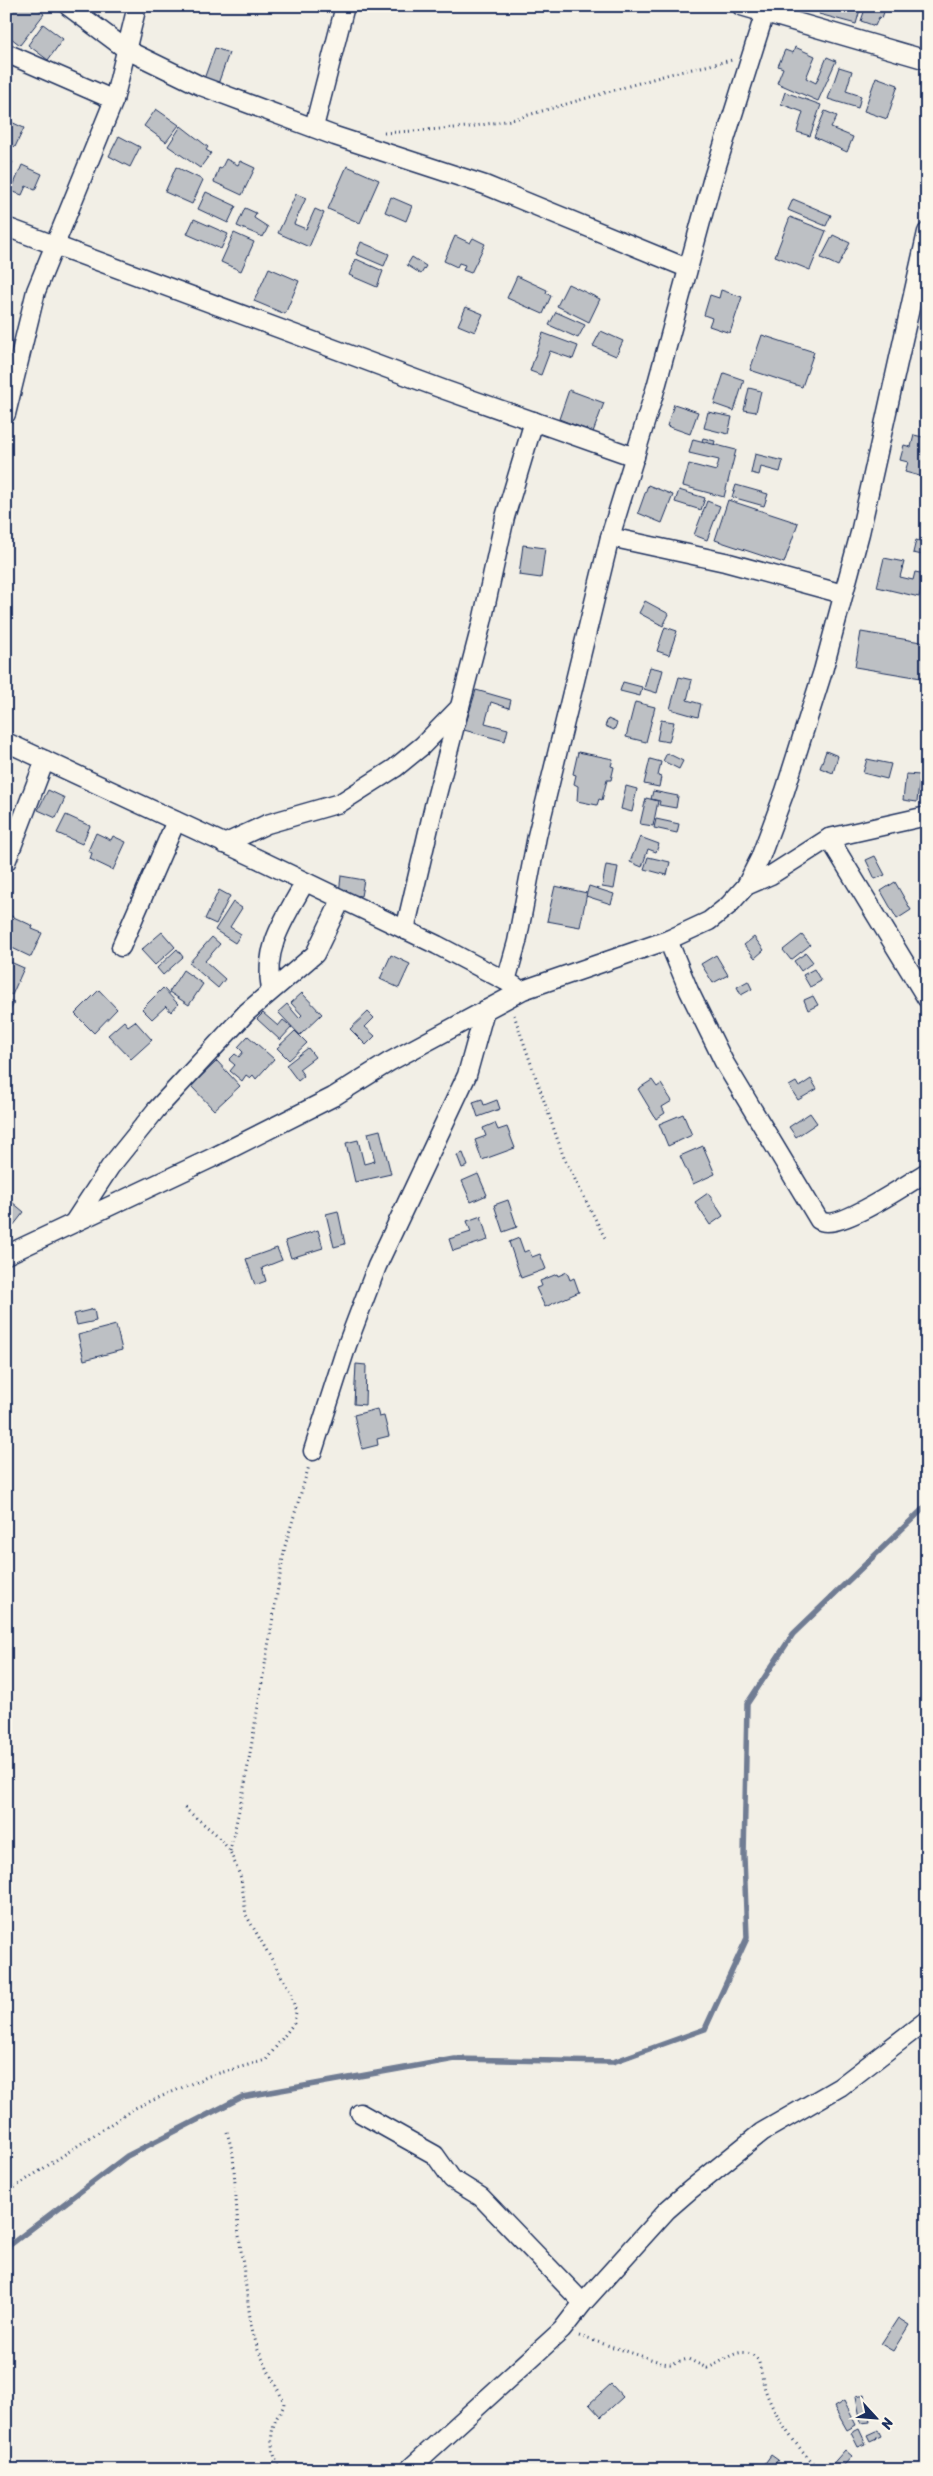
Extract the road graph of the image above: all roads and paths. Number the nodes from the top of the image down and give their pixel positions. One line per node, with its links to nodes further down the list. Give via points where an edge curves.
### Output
1 (68, 6): 6 (street)
2 (137, 6): 6 (street)
3 (345, 6): 11 (street)
4 (741, 6): 5 (street)
5 (766, 10): 8 (street); 9 (street)
6 (127, 50): 10 (street); 11 (street, via 201,86)
7 (6, 53): 10 (street)
8 (752, 56): 12 (path, via 670,74 511,120 469,127); 16 (street)
9 (927, 60)
10 (114, 100): 15 (street)
11 (314, 127): 16 (street, via 485,185)
12 (375, 133)
13 (6, 227): 15 (street)
14 (927, 232): 17 (street)
15 (54, 245): 18 (street, via 36,291); 19 (street)
16 (687, 268): 20 (street)
17 (921, 280): 22 (street)
18 (6, 414)
19 (534, 421): 20 (street); 23 (street, via 505,517)
20 (636, 457): 21 (street)
21 (610, 536): 22 (street, via 725,562); 37 (street, via 537,836 519,933)
22 (843, 594): 32 (street, via 788,782)
23 (461, 707): 29 (street, via 395,768 340,804 267,824); 34 (street)
24 (6, 742): 25 (street)
25 (45, 760): 27 (street); 30 (street)
26 (927, 816): 28 (street)
27 (176, 821): 29 (street); 36 (street)
28 (829, 838): 32 (street, via 771,875); 40 (street)
29 (224, 844): 31 (street)
30 (6, 862)
31 (305, 882): 33 (street); 38 (street, via 270,955)
32 (746, 886): 35 (street, via 709,921)
33 (342, 900): 34 (street); 38 (street, via 315,954)
34 (405, 930): 37 (street)
35 (668, 940): 39 (street); 42 (street, via 724,1062 819,1220 828,1224 854,1215)
36 (120, 947)
37 (506, 980): 39 (street)
38 (271, 990): 43 (street, via 134,1136)
39 (515, 994): 41 (street); 44 (path, via 564,1158)
40 (927, 999)
41 (485, 1010): 43 (street, via 389,1062 325,1102); 46 (street, via 468,1075 377,1266 347,1345)
42 (927, 1172)
43 (74, 1222): 45 (street)
44 (605, 1238)
45 (6, 1255)
46 (313, 1451): 48 (path, via 285,1546)
47 (182, 1806): 48 (path, via 218,1835)
48 (230, 1852): 52 (path, via 241,1878 246,1915 290,1991 296,2012 294,2023 266,2060 209,2076 135,2108)
49 (927, 2020): 53 (street, via 840,2087 762,2132 690,2190 667,2210)
50 (360, 2113): 53 (street, via 434,2155 452,2179 481,2197)
51 (226, 2132): 55 (path, via 233,2154 238,2228 251,2325 258,2350 284,2402 271,2438 273,2455)
52 (6, 2193)
53 (583, 2303): 54 (street)
54 (562, 2330): 56 (street); 57 (path, via 667,2364 688,2359 707,2368 739,2352 753,2355 758,2360 769,2398 786,2430)
55 (280, 2470)
56 (408, 2470)
57 (821, 2470)

